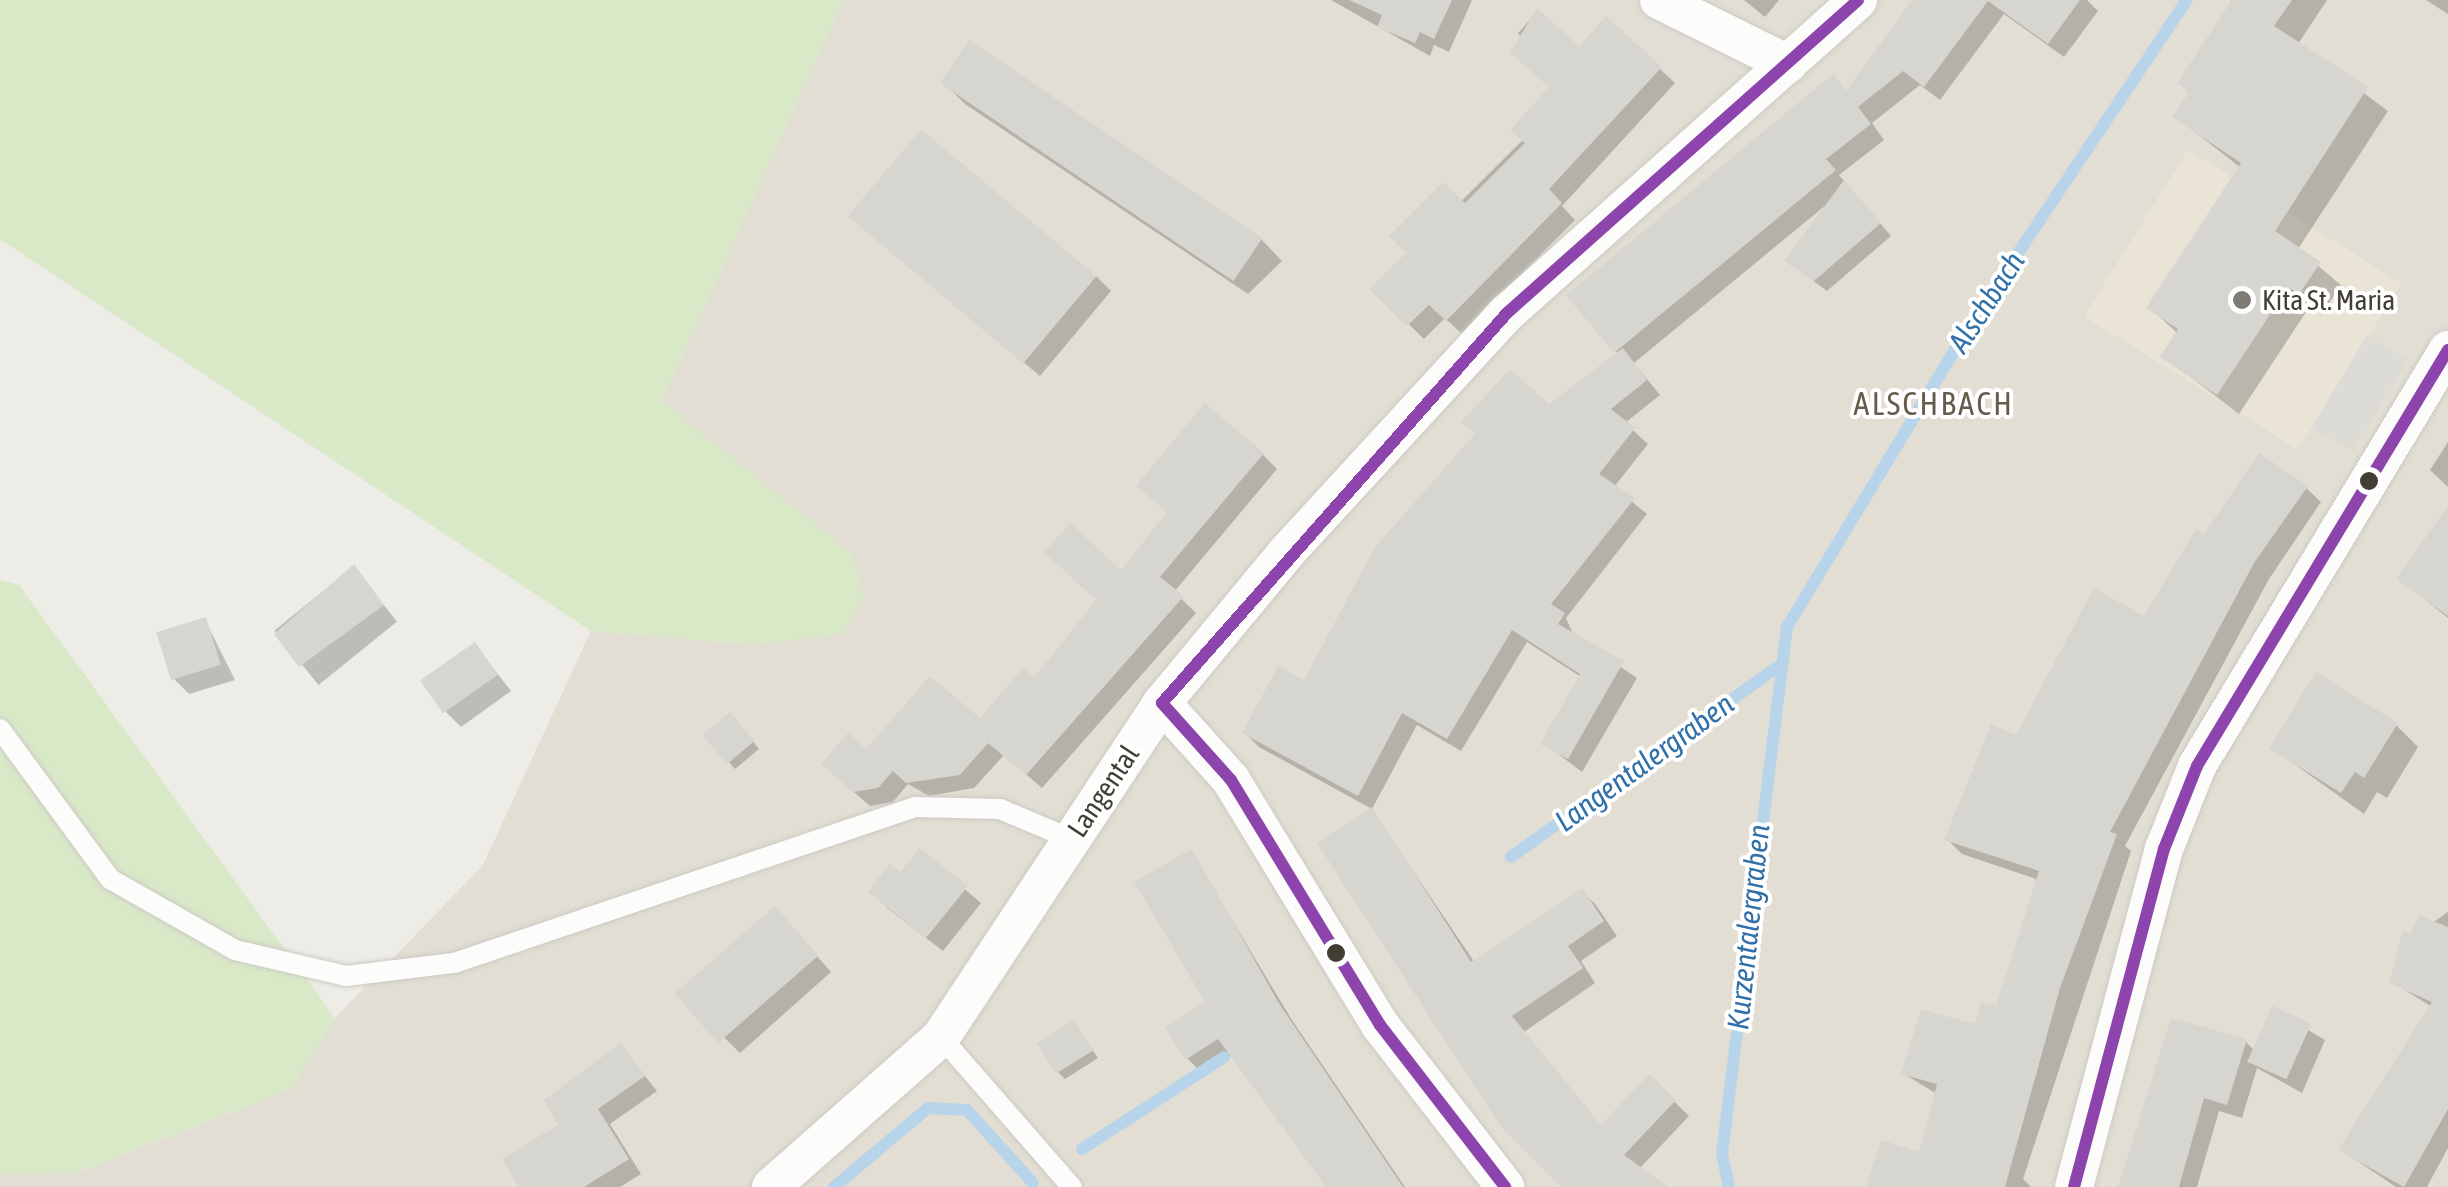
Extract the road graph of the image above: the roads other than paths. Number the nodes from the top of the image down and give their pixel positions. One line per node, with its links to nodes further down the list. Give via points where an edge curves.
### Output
1 (1660, 0): 3 (street)
2 (1858, 0): 3 (street, Langental)
3 (1788, 64): 5 (street, Langental, via 1507,313)
4 (2448, 350): 12 (street, via 2197,766 2158,868)
5 (1162, 703): 7 (street, Langental); 11 (street, via 1231,780 1380,1024)
6 (0, 730): 7 (lane, via 110,879 235,950 346,976 454,963 916,807 1000,809)
7 (1071, 839): 8 (street, Langental)
8 (941, 1037): 9 (street, Langental); 10 (lane)
9 (771, 1187)
10 (1072, 1187)
11 (1505, 1187)
12 (2074, 1187)

